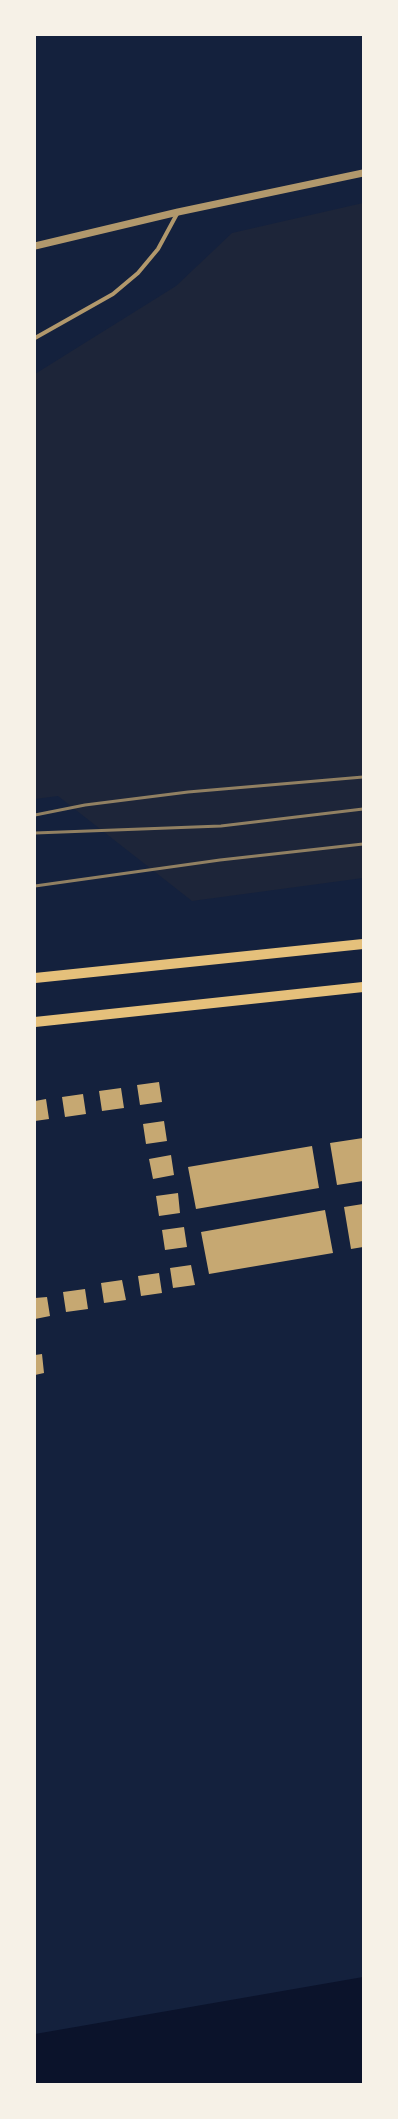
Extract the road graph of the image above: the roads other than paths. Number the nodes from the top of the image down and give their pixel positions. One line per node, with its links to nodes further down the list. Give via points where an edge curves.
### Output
1 (363, 173): 2 (street)
2 (178, 212): 3 (street); 4 (street, via 158,249 138,273 113,294)
3 (35, 246)
4 (35, 338)
5 (363, 944): 6 (main road)
6 (35, 978)
7 (363, 987): 8 (main road)
8 (35, 1022)

